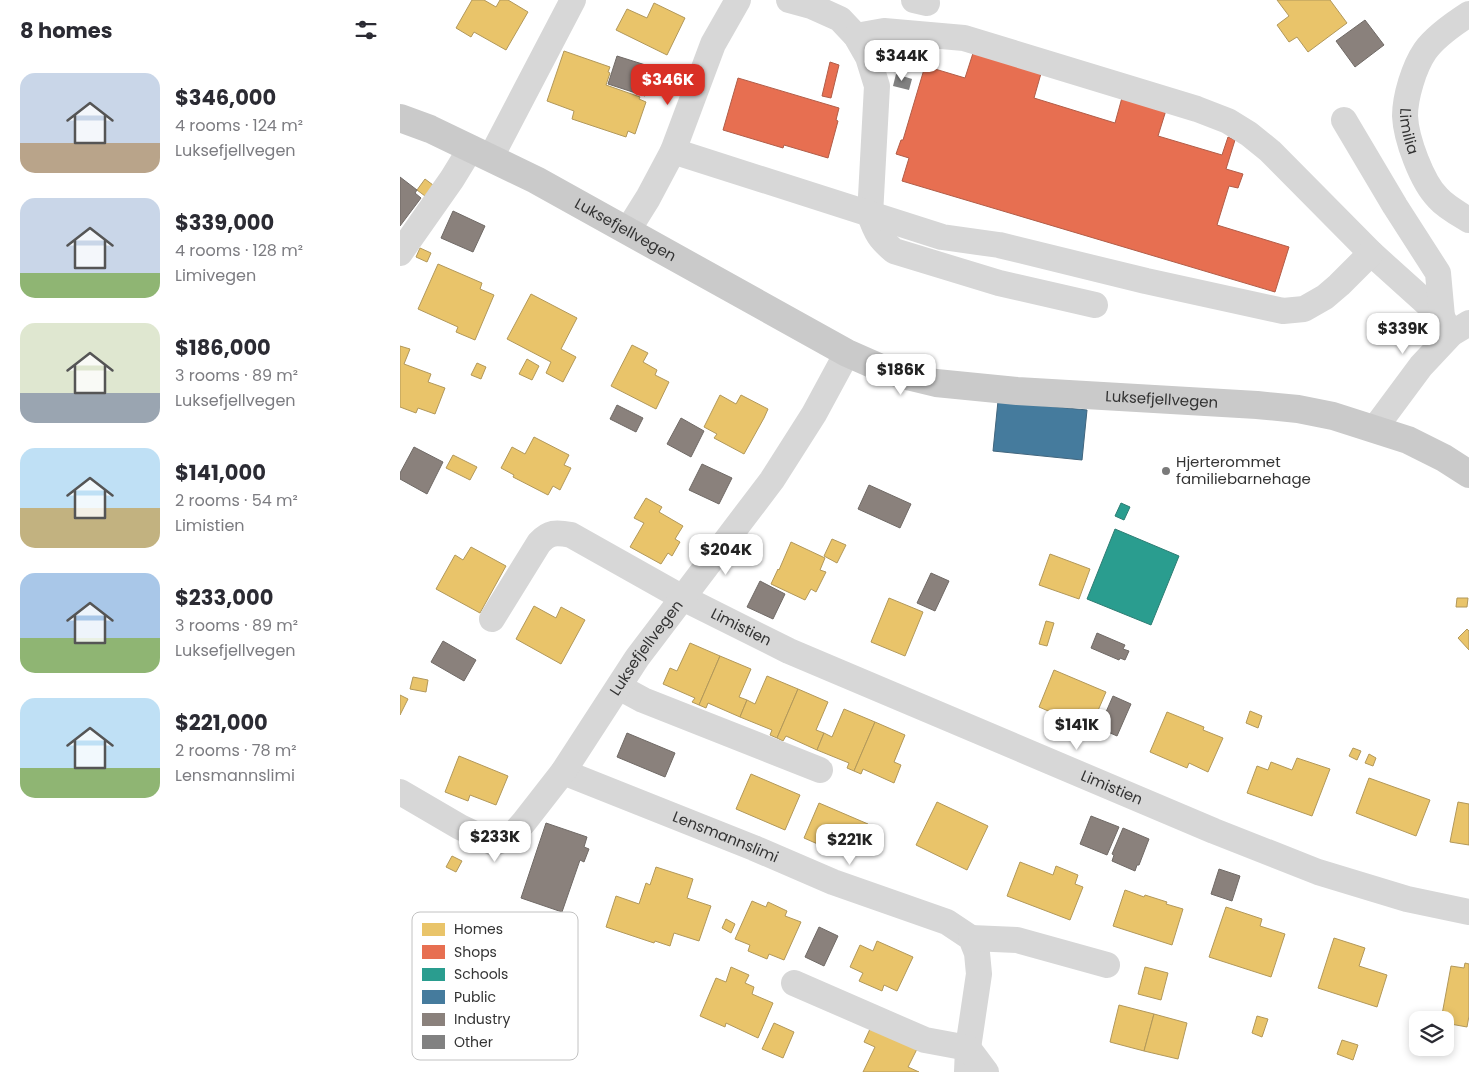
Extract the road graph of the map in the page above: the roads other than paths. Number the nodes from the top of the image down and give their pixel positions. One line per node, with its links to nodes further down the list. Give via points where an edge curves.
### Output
1 (573, 0): 9 (street)
2 (738, 0): 8 (street, via 713,44)
3 (789, 0): 5 (street, via 840,19)
4 (1469, 14): 11 (street, Limilia, via 1425,50 1410,82 1405,117 1419,169 1438,198)
5 (856, 36): 10 (street, via 868,57 877,86); 14 (street, via 884,31 964,38 1228,121 1270,150)
6 (400, 118): 9 (main road, Luksefjellvegen)
7 (1344, 120): 16 (street, via 1438,273)
8 (673, 150): 10 (street); 12 (street)
9 (481, 153): 12 (main road, Luksefjellvegen); 13 (street, via 452,179)
10 (870, 215): 14 (street, via 942,237 999,245 1283,311 1304,309 1324,297); 15 (street, via 881,240 894,250 999,282)
11 (1469, 220)
12 (628, 230): 17 (main road, Luksefjellvegen)
13 (400, 253)
14 (1370, 253): 16 (street)
15 (1096, 305)
16 (1454, 324): 18 (street)
17 (847, 354): 18 (main road, Luksefjellvegen, via 881,368 936,383 1298,409); 20 (street, Luksefjellvegen, via 772,480)
18 (1375, 428): 19 (main road, Luksefjellvegen, via 1408,440)
19 (1469, 474)
20 (683, 598): 21 (street, Limistien, via 571,535 560,533 545,536 534,548); 22 (street, Luksefjellvegen); 26 (street, Limistien, via 789,651 1223,835 1318,872 1407,899)
21 (492, 619)
22 (619, 687): 23 (street, via 642,700); 24 (street, Luksefjellvegen)
23 (820, 770)
24 (563, 772): 25 (street, Luksefjellvegen, via 511,837 494,843); 27 (street, Lensmannslimi, via 833,882 947,922)
25 (400, 792)
26 (1469, 912)
27 (971, 938): 28 (street, via 1017,940); 30 (street, via 977,953 979,974)
28 (1107, 965)
29 (794, 983): 30 (street)
30 (968, 1060): 31 (street)
31 (986, 1072)

